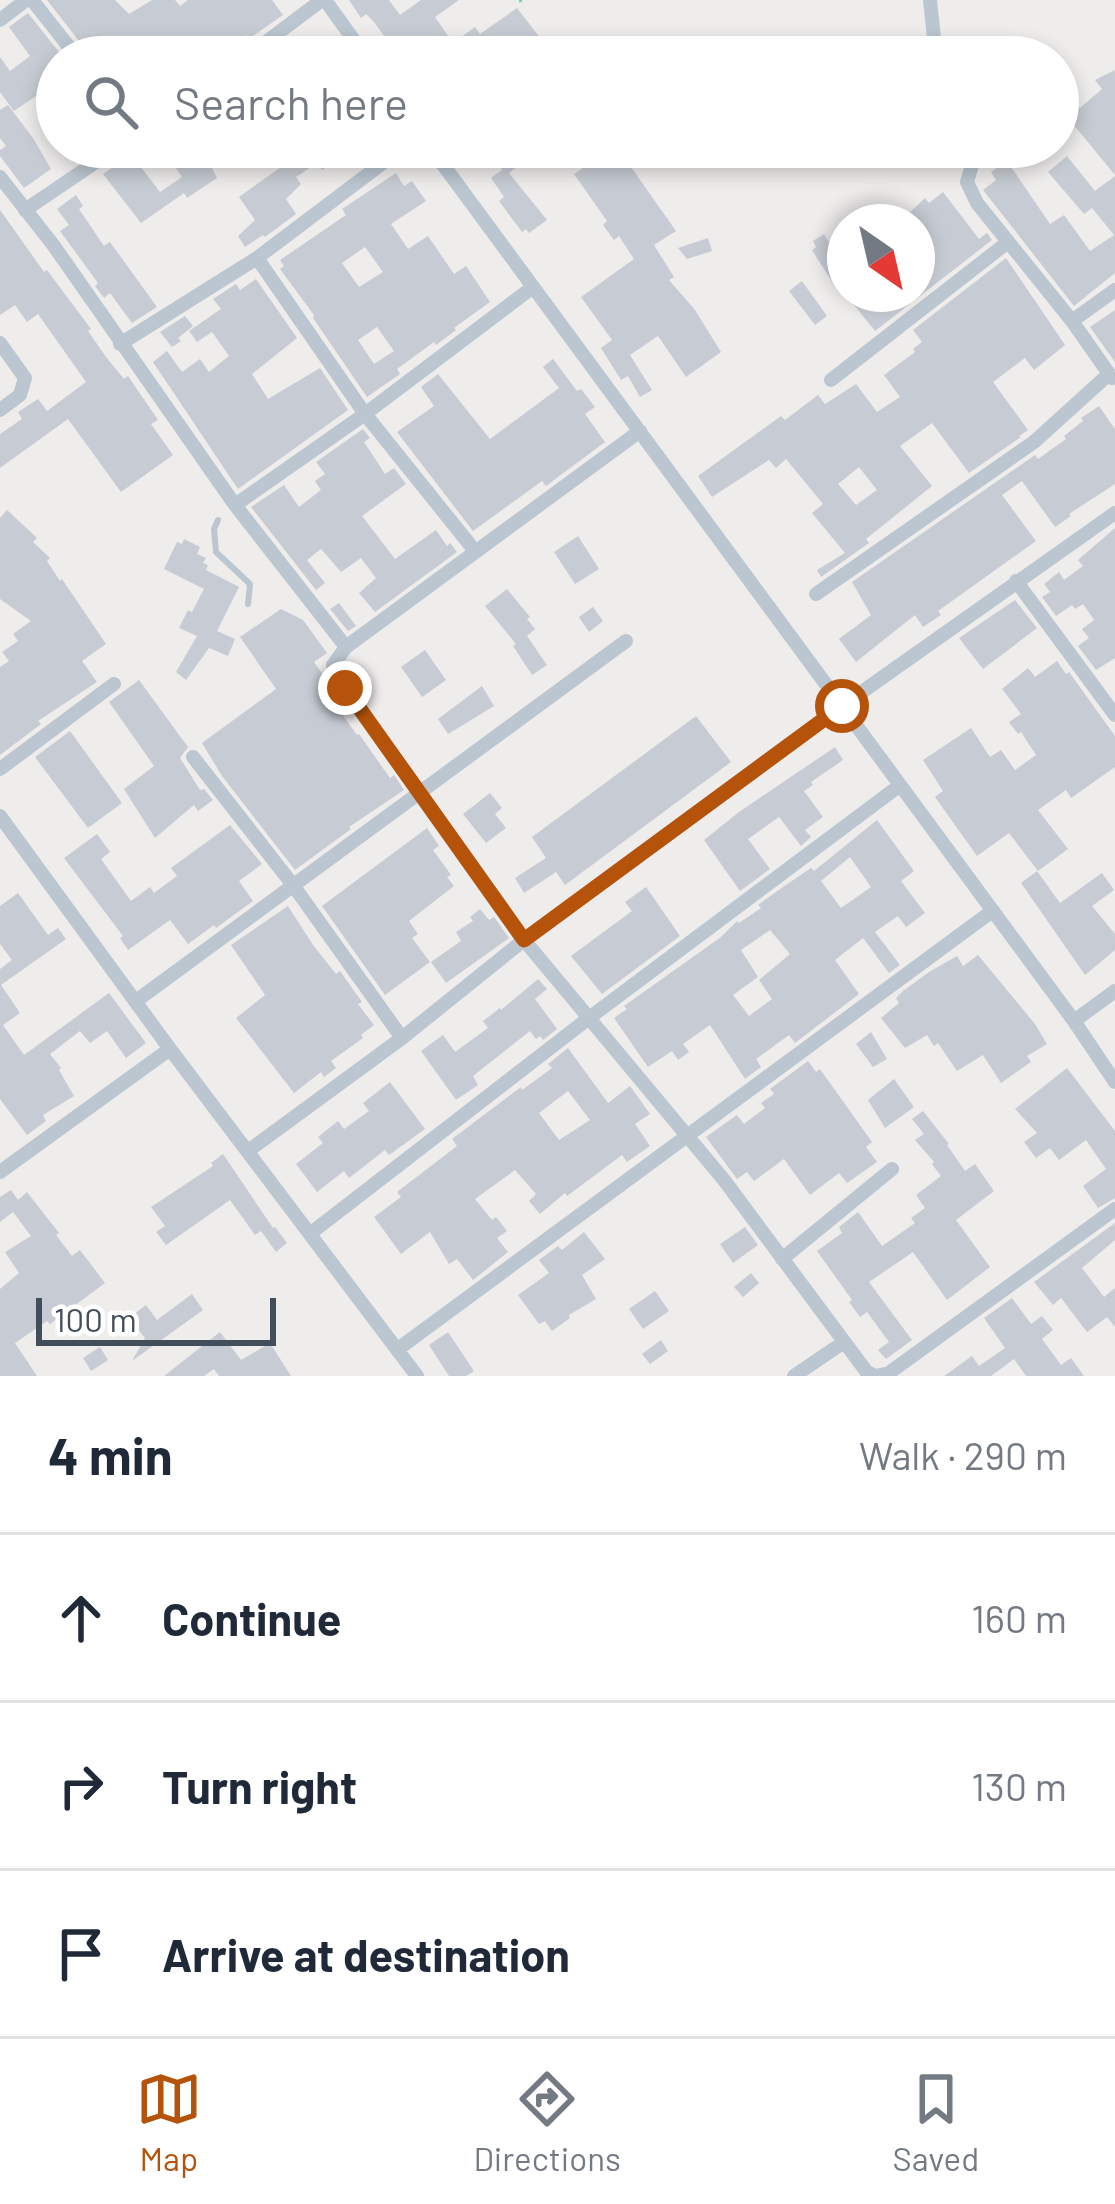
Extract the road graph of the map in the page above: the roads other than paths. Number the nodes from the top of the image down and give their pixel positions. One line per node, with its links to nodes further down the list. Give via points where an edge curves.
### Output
1 (29, 0): 4 (street); 5 (street)
2 (323, 0): 6 (street); 7 (street)
3 (930, 0): 8 (street)
4 (0, 20)
5 (59, 36)
6 (274, 36)
7 (350, 36)
8 (934, 36)
9 (87, 168): 14 (street)
10 (376, 168): 16 (street)
11 (446, 168): 17 (street)
12 (971, 168): 15 (street, via 967,182)
13 (0, 177): 14 (street)
14 (25, 210): 21 (street)
15 (1008, 242): 19 (street); 23 (street)
16 (257, 258): 21 (street); 25 (street)
17 (533, 286): 25 (street); 26 (street)
18 (1115, 290): 19 (street)
19 (1072, 321): 22 (street)
20 (0, 343): 24 (street, via 25,378 20,395)
21 (120, 344): 27 (street)
22 (1112, 378): 31 (street)
23 (831, 380)
24 (0, 410)
25 (365, 414): 27 (street); 29 (street)
26 (640, 431): 29 (street); 36 (street)
27 (225, 513): 32 (lane, via 214,530 216,552 250,584); 34 (street)
28 (1115, 513): 30 (street)
29 (475, 551): 34 (street)
30 (1016, 581): 36 (street); 37 (street)
31 (816, 594)
32 (248, 604)
33 (626, 640): 41 (street)
34 (346, 647): 41 (street, via 333,665 337,676)
35 (114, 684): 39 (street)
36 (842, 706): 40 (street); 45 (street)
37 (1115, 715)
38 (194, 757): 43 (street)
39 (0, 769)
40 (899, 786): 44 (street); 48 (street)
41 (420, 791): 43 (street); 45 (street)
42 (0, 816): 47 (street)
43 (293, 885): 47 (street); 50 (street)
44 (991, 912): 49 (street); 53 (street)
45 (524, 940): 48 (street); 50 (street)
46 (1115, 991): 49 (street)
47 (136, 1001): 51 (street)
48 (589, 1018): 53 (street); 58 (street)
49 (1074, 1021): 52 (street)
50 (402, 1038): 54 (street)
51 (170, 1048): 54 (street); 56 (street)
52 (1115, 1082)
53 (686, 1135): 59 (street); 61 (street)
54 (248, 1150): 58 (street)
55 (892, 1169): 59 (street)
56 (0, 1172)
57 (1115, 1209): 64 (street)
58 (310, 1232): 61 (street)
59 (782, 1259): 60 (street)
60 (844, 1342): 63 (street); 64 (street)
61 (398, 1349): 62 (street)
62 (418, 1376)
63 (794, 1376)
64 (876, 1376)

